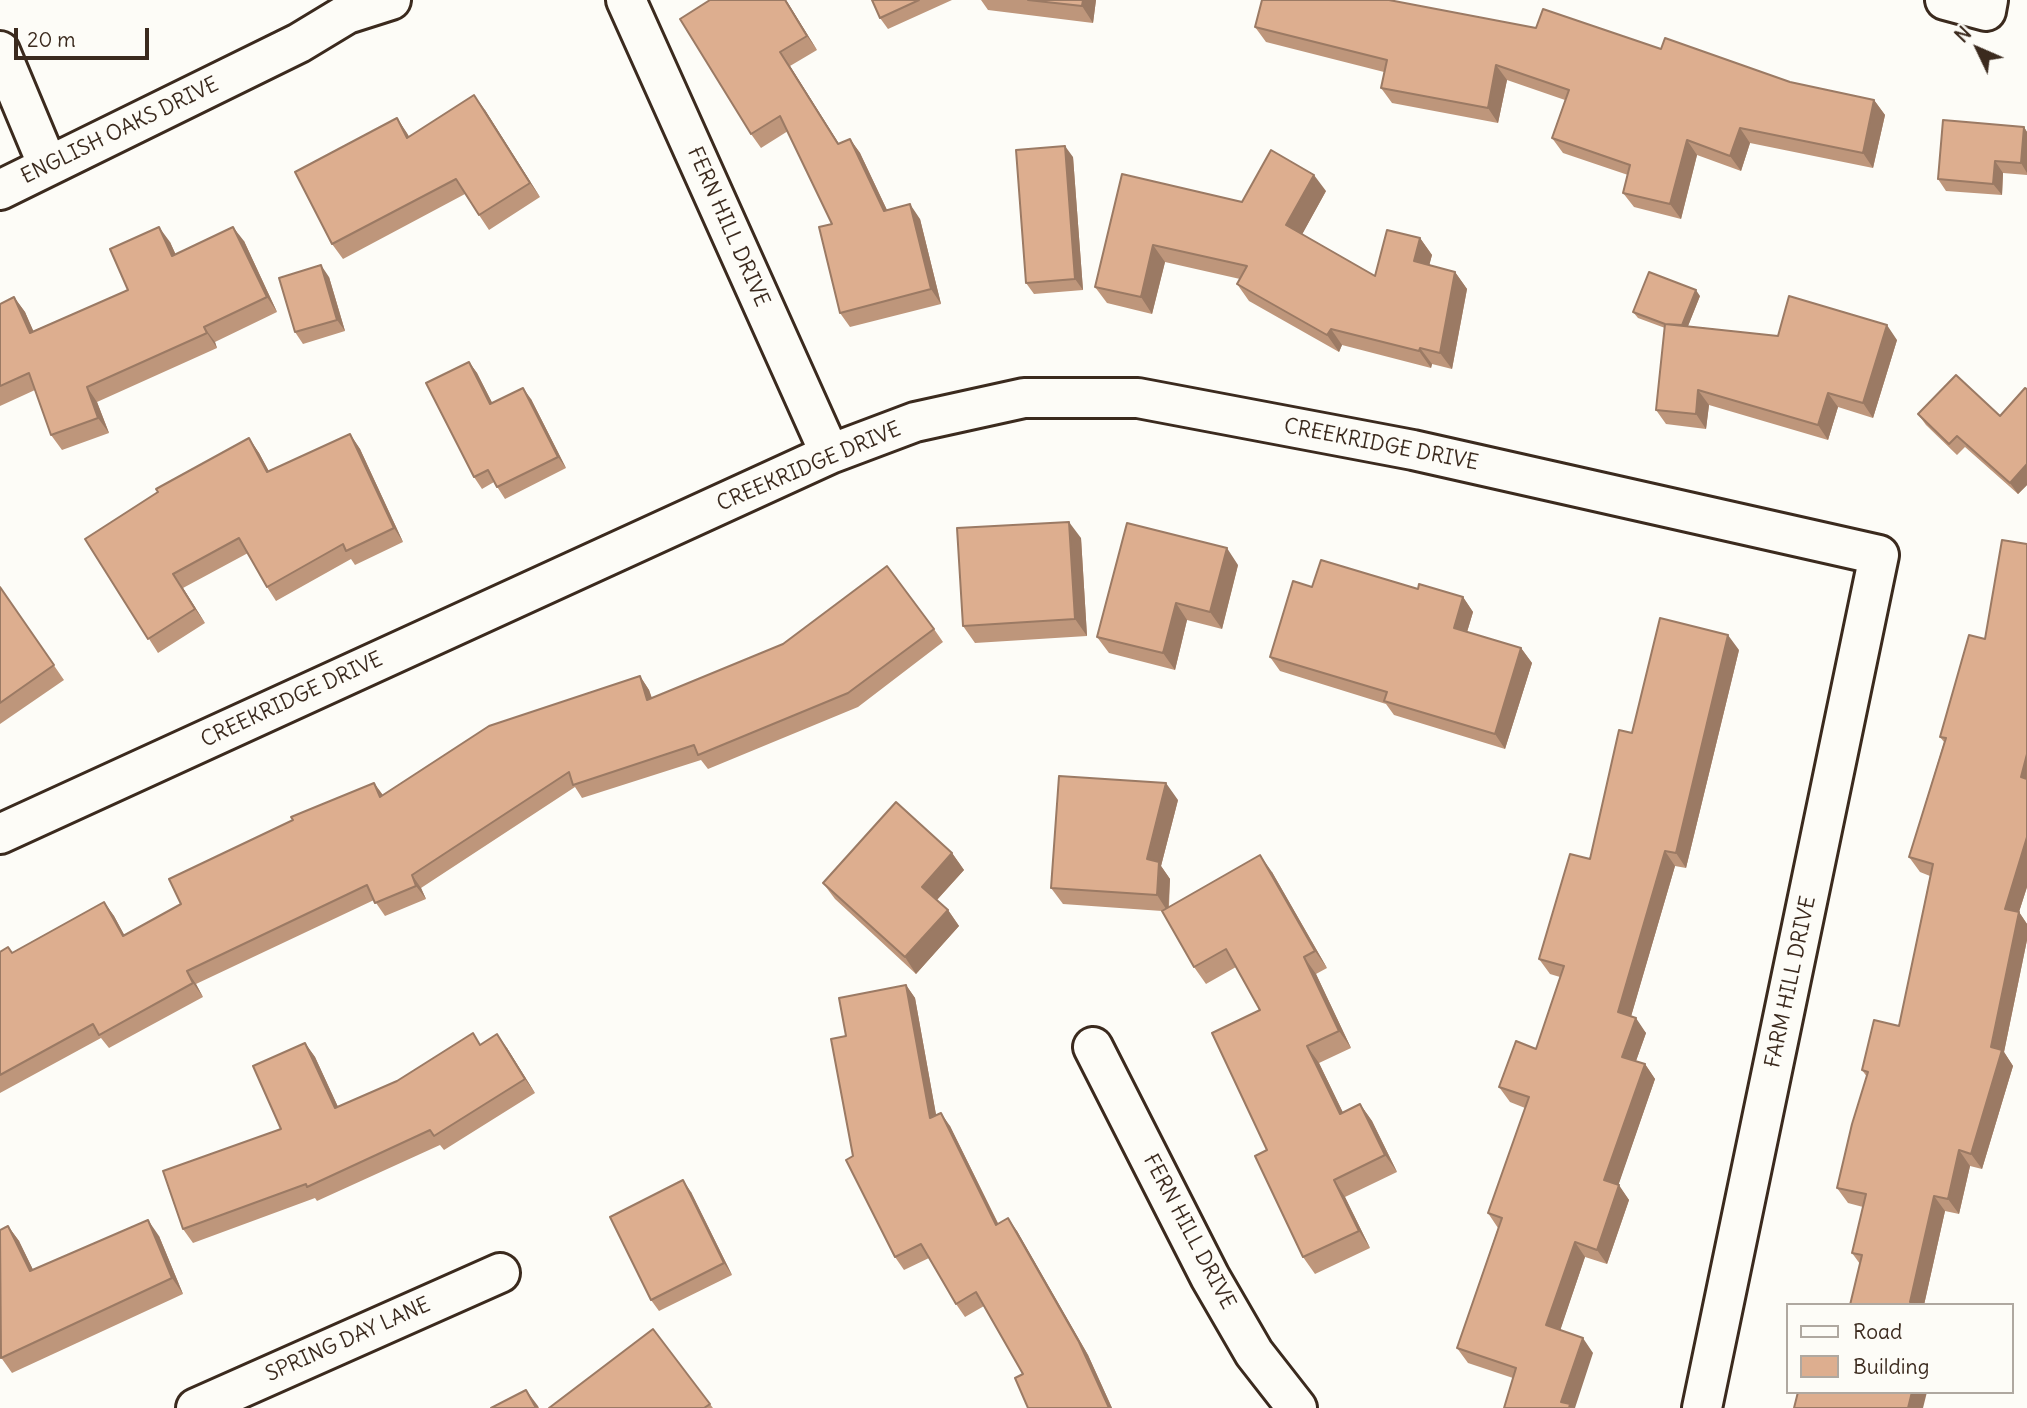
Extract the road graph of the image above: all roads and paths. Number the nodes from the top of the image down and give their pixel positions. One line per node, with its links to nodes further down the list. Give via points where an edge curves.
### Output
1 (390, 0): 6 (street, ENGLISH OAKS DRIVE, via 347,14 299,43)
2 (625, 0): 8 (street, FERN HILL DRIVE)
3 (1945, 0): 4 (street)
4 (1987, 5)
5 (0, 51): 6 (street)
6 (48, 166): 7 (street, ENGLISH OAKS DRIVE)
7 (0, 190)
8 (830, 454): 9 (street, CREEKRIDGE DRIVE, via 915,422 1024,398 1138,398 1413,450); 10 (street, CREEKRIDGE DRIVE)
9 (1879, 555): 15 (street, FARM HILL DRIVE)
10 (0, 834)
11 (1093, 1047): 14 (street, FERN HILL DRIVE, via 1235,1321)
12 (500, 1273): 13 (street, SPRING DAY LANE)
13 (196, 1408)
14 (1297, 1408)
15 (1702, 1408)

